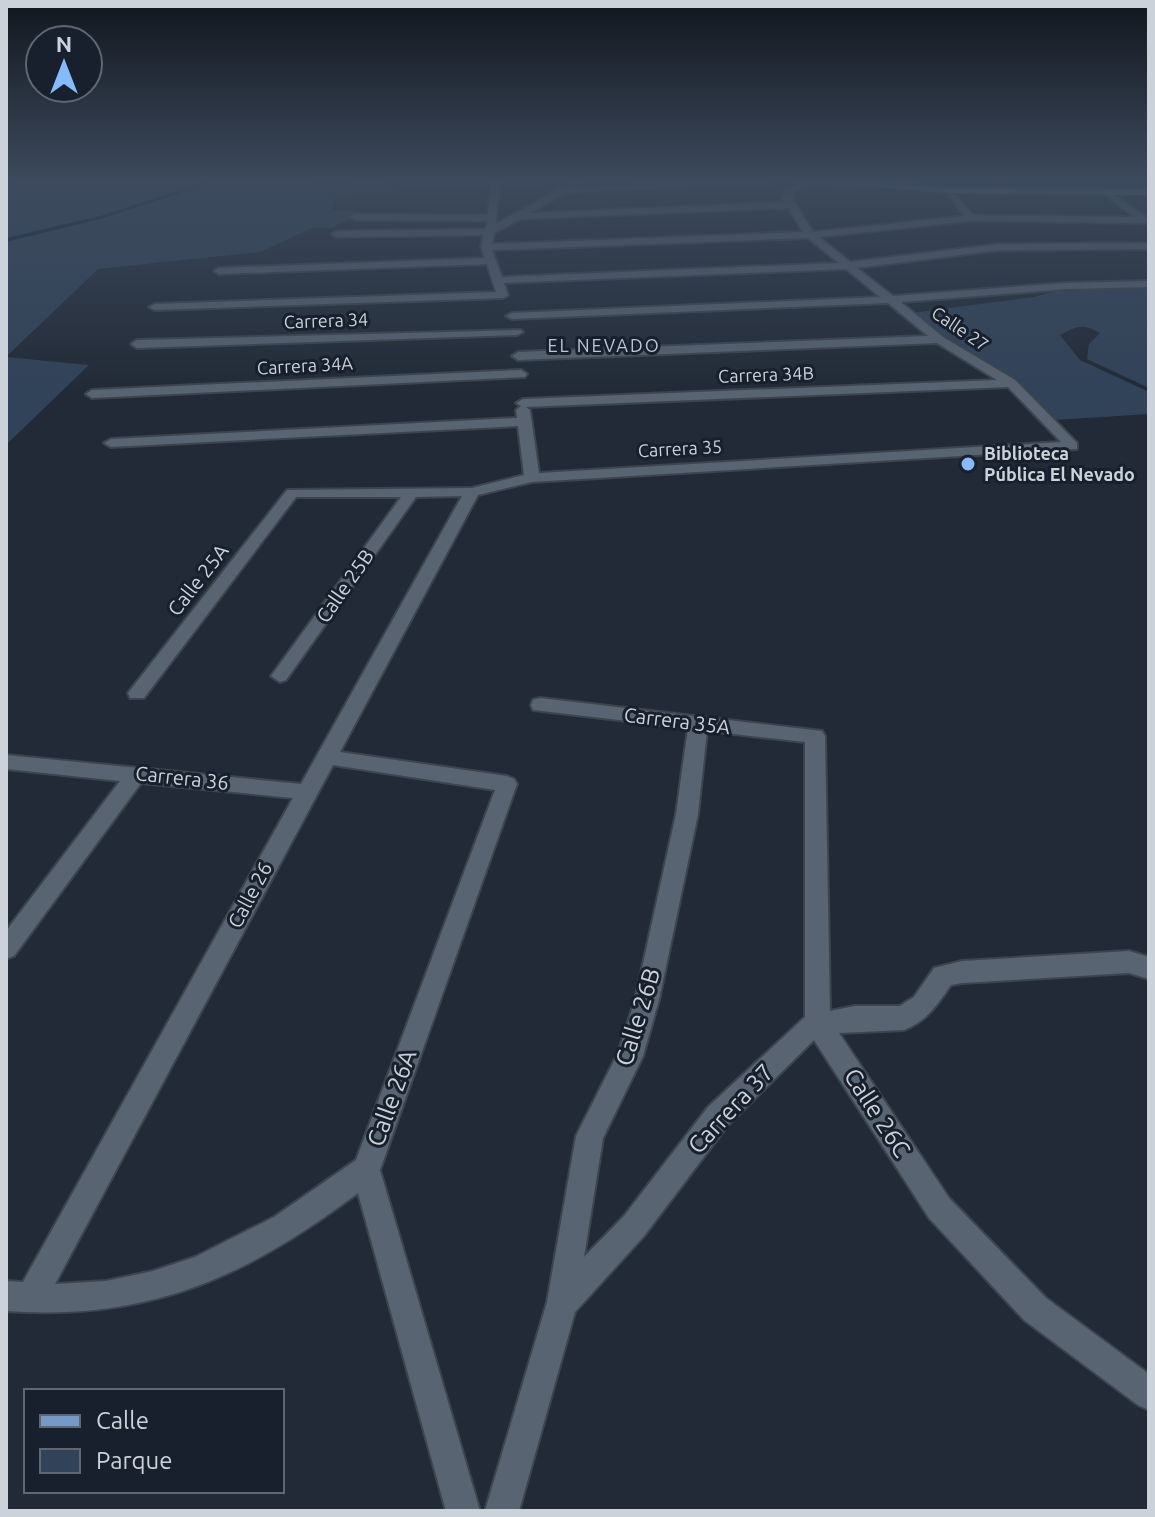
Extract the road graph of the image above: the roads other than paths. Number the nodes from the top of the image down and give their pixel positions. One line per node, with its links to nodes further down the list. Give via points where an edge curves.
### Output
1 (488, 252): 4 (street)
2 (830, 252): 5 (street, Calle 27)
3 (961, 252): 5 (street)
4 (491, 261): 6 (street); 7 (street)
5 (847, 266): 7 (street); 10 (street, Calle 27)
6 (219, 271)
7 (498, 280): 9 (street)
8 (1149, 284): 10 (street)
9 (503, 295): 11 (street); 12 (street)
10 (890, 300): 12 (street); 14 (street, Calle 27)
11 (155, 307)
12 (512, 316): 13 (street)
13 (517, 332): 15 (street, Carrera 34); 16 (street)
14 (939, 339): 16 (street); 18 (street, Calle 27)
15 (137, 344)
16 (518, 356): 17 (street)
17 (521, 374): 19 (street, Carrera 34A); 20 (street)
18 (1011, 383): 20 (street, Carrera 34B); 23 (street, Calle 27)
19 (92, 394)
20 (523, 403): 21 (street)
21 (524, 422): 22 (street); 24 (street)
22 (111, 443)
23 (1072, 446): 24 (street, Carrera 35)
24 (532, 478): 25 (street, Carrera 35)
25 (472, 492): 27 (street, Carrera 35); 32 (street, Calle 26)
26 (292, 493): 27 (street, Carrera 35); 29 (street, Calle 25A)
27 (410, 495): 28 (street, Calle 25B)
28 (280, 676)
29 (137, 693)
30 (540, 705): 31 (street, Carrera 35A)
31 (698, 725): 38 (street, Carrera 35A, via 815,736); 41 (street, Calle 26B, via 687,814 647,1000 630,1056 590,1136)
32 (326, 757): 35 (street, Calle 26); 39 (street, Calle 26A, via 507,784)
33 (6, 762): 34 (street, Carrera 36)
34 (137, 773): 35 (street, Carrera 36); 36 (street)
35 (306, 792): 40 (street, Calle 26)
36 (6, 949)
37 (1149, 968): 38 (street, via 1129,962 962,972 943,976 923,1005 904,1018)
38 (818, 1023): 41 (street, Carrera 37, via 718,1116 634,1226); 42 (street, Calle 26C, via 939,1208 1035,1309)
39 (366, 1170): 40 (street, via 256,1246 182,1279 106,1296); 43 (street, Calle 26A)
40 (18, 1297)
41 (562, 1303): 44 (street, Carrera 37)
42 (1149, 1394)
43 (463, 1511)
44 (502, 1511)

